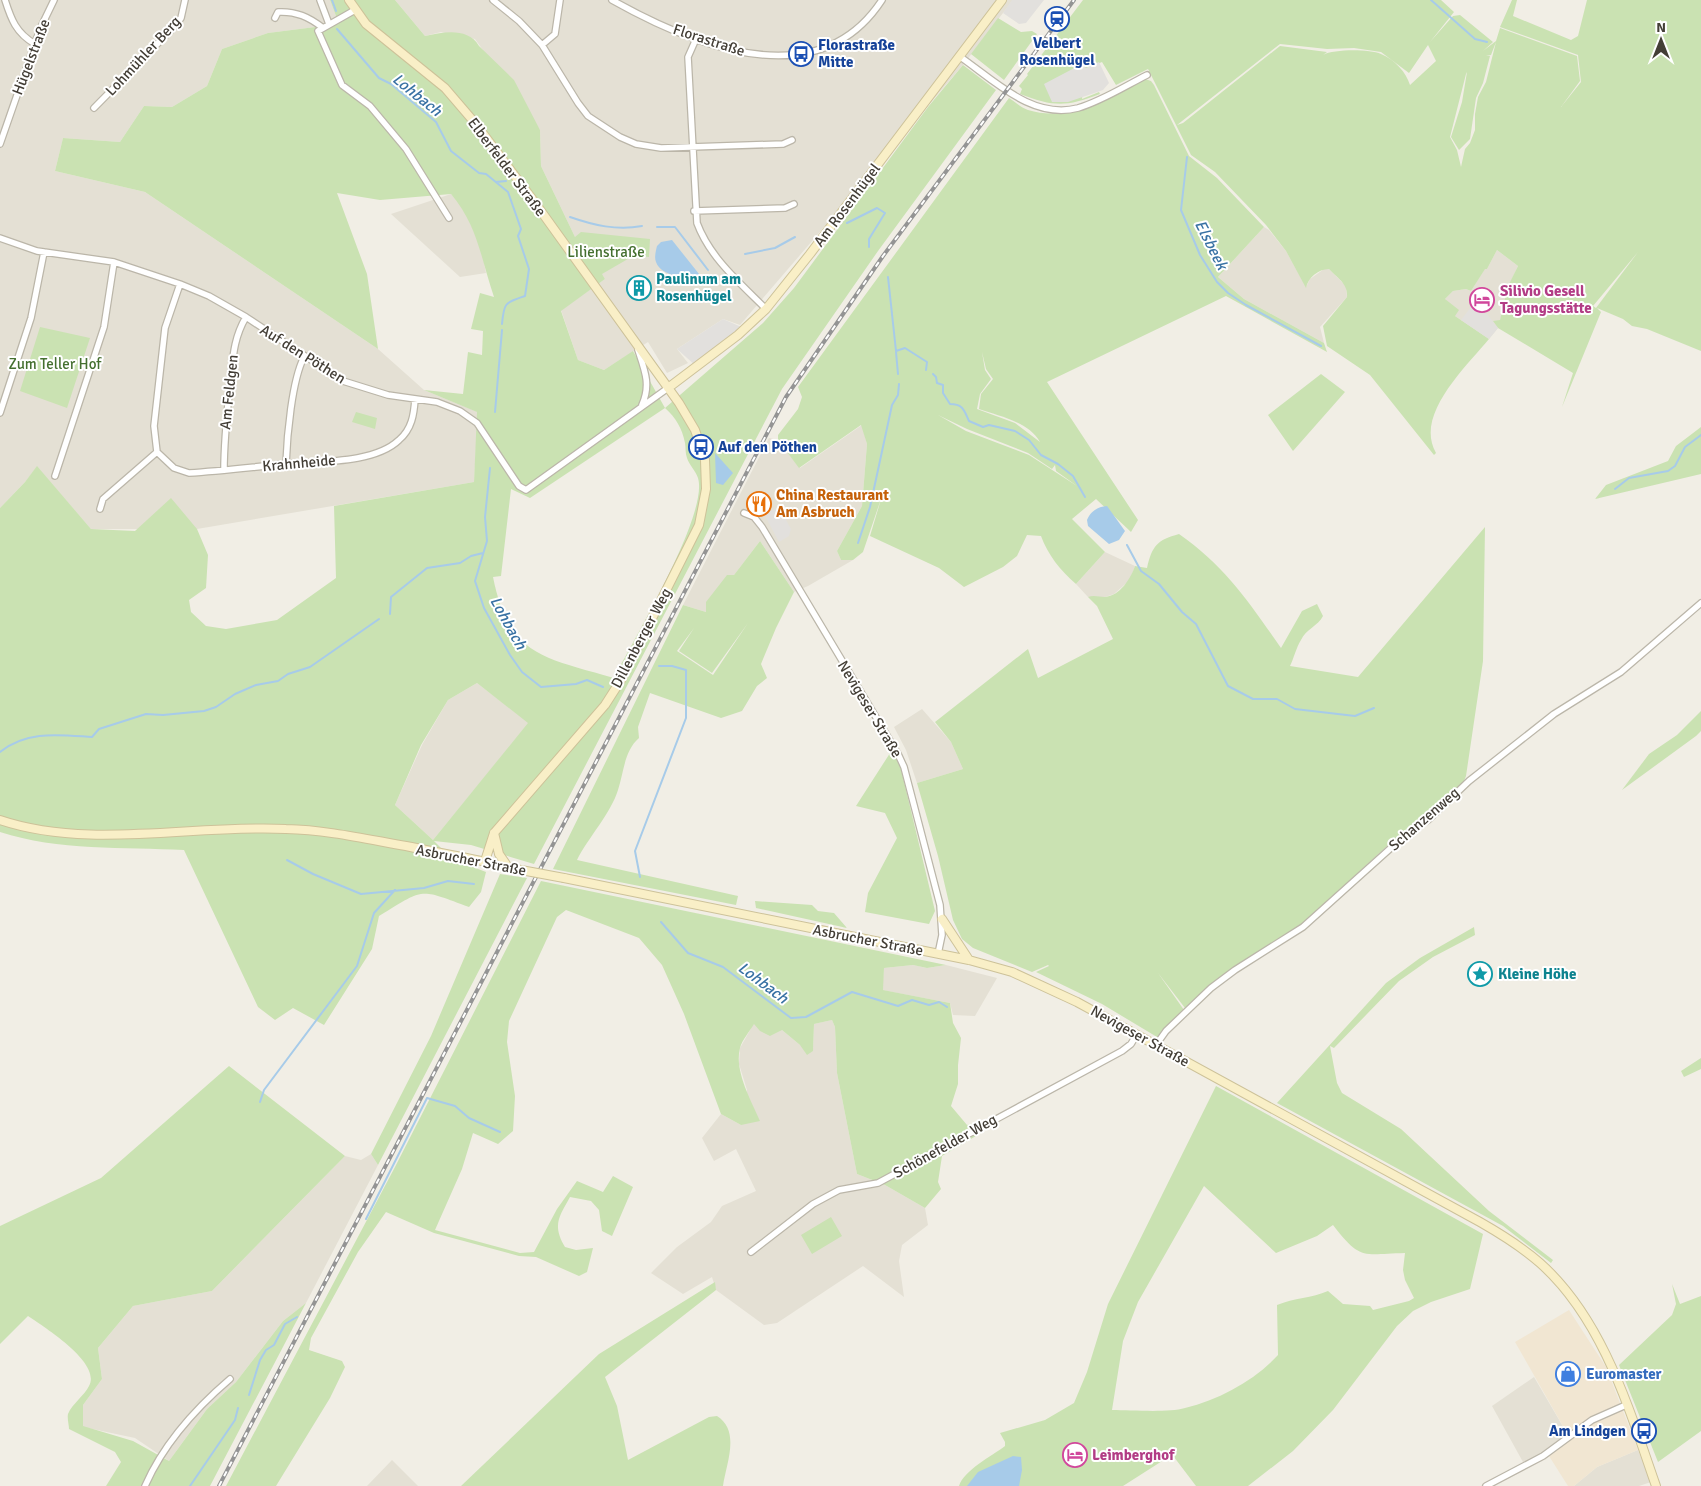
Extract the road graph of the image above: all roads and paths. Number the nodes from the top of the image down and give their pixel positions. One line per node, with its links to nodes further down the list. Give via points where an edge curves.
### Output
1 (5, 0): 15 (street, via 12,23 22,37)
2 (54, 0): 15 (street, Hügelstraße)
3 (185, 0): 19 (street, Lohmühler Berg, via 181,18)
4 (320, 0): 13 (street)
5 (349, 0): 11 (main road, Elberfelder Straße)
6 (492, 0): 16 (street, via 520,21)
7 (560, 0): 16 (street, via 555,34)
8 (612, 0): 14 (street, Florastraße)
9 (882, 0): 14 (street, Florastraße, via 855,30 829,48 815,52 758,54)
10 (1002, 0): 17 (main road, Am Rosenhügel)
11 (355, 10): 13 (street); 32 (main road, Elberfelder Straße, via 379,37 445,88 475,123)
12 (275, 18): 13 (street, via 278,12 289,11)
13 (326, 26): 25 (street, via 318,31 342,85 370,106 406,149)
14 (696, 39): 22 (street, via 688,57)
15 (35, 44): 21 (street, Hügelstraße)
16 (542, 45): 22 (street, via 578,103 604,129 636,144 661,148)
17 (960, 56): 18 (street, via 1017,98 1061,110 1091,103); 30 (main road, Am Rosenhügel)
18 (1147, 76)
19 (94, 108)
20 (792, 140): 22 (street, via 783,144)
21 (0, 144)
22 (692, 147): 24 (street)
23 (794, 204): 24 (street, via 785,208)
24 (694, 211): 30 (street, via 702,239)
25 (449, 218)
26 (0, 238): 27 (street, Auf den Pöthen)
27 (44, 252): 28 (street, Auf den Pöthen); 37 (street, via 31,318)
28 (114, 262): 29 (street, Auf den Pöthen); 41 (street, via 104,327)
29 (180, 284): 31 (street, Auf den Pöthen); 38 (street, via 168,312 162,344 154,426)
30 (766, 308): 34 (main road, Am Rosenhügel, via 738,335)
31 (246, 317): 33 (street, Auf den Pöthen); 40 (street, Am Feldgen, via 232,350)
32 (636, 344): 34 (main road, Elberfelder Straße); 36 (street, Elberfelder Straße, via 648,379)
33 (304, 357): 35 (street, Auf den Pöthen, via 352,384); 39 (street, via 296,375)
34 (668, 388): 36 (street, Auf den Pöthen); 46 (main road, Dillenberger Weg, via 687,416 701,447 706,476 704,506 692,540 605,706)
35 (415, 399): 36 (street, Auf den Pöthen, via 437,402 477,423 519,486 526,490); 39 (street, Krahnheide, via 406,434 390,447 346,459)
36 (641, 407)
37 (0, 414)
38 (158, 452): 40 (street, Krahnheide, via 174,468 190,473); 42 (street, via 102,499)
39 (286, 464): 40 (street, Krahnheide)
40 (224, 470)
41 (55, 476)
42 (100, 510)
43 (744, 513): 49 (street, Nevigeser Straße, via 754,517 762,527 898,754)
44 (1701, 603): 53 (street, Schanzenweg, via 1620,672 1554,714 1469,781 1303,927 1211,988 1166,1031)
45 (0, 820): 47 (main road, Asbrucher Straße, via 43,831 77,834 260,828 306,830)
46 (494, 833): 47 (main road, Dillenberger Weg); 48 (main road, via 498,854)
47 (485, 861): 48 (main road, Asbrucher Straße)
48 (508, 867): 50 (main road, Asbrucher Straße, bridge)
49 (942, 919): 50 (street, Nevigeser Straße); 51 (main road)
50 (938, 954): 51 (main road, Nevigeser Straße)
51 (969, 960): 52 (main road, Nevigeser Straße, via 1032,979)
52 (1137, 1034): 53 (main road, Nevigeser Straße); 54 (street, Schönefelder Weg, via 1122,1051 878,1183 839,1190 813,1204)
53 (1156, 1045): 56 (main road, Nevigeser Straße, via 1480,1222 1524,1250 1554,1276 1578,1305 1597,1336)
54 (751, 1252)
55 (230, 1379): 57 (street, via 206,1399 175,1438)
56 (1626, 1405): 58 (street, via 1592,1420 1543,1456); 59 (main road, Nevigeser Straße)
57 (145, 1486)
58 (1486, 1486)
59 (1656, 1486)

